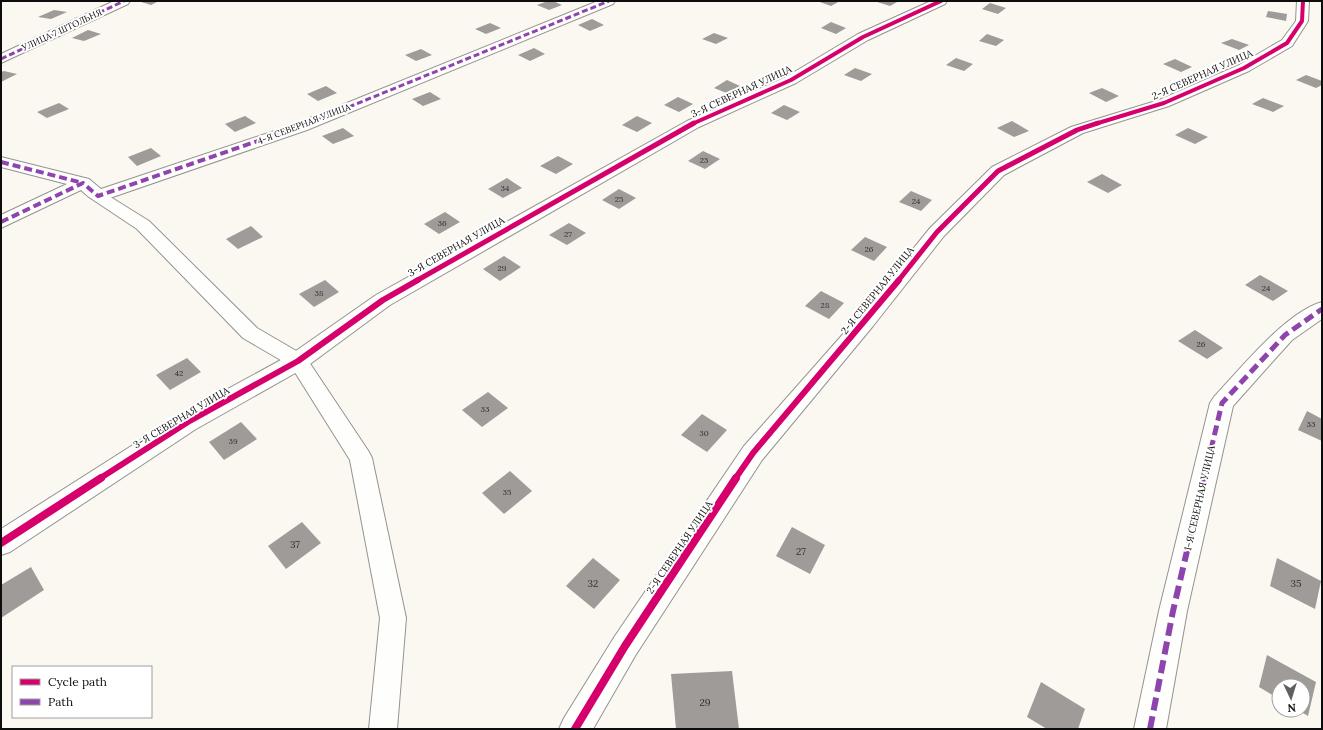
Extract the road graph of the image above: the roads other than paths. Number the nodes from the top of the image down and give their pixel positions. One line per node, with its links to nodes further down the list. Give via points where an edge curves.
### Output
1 (124, 1): 5 (street, УЛИЦА 7 ШТОЛЬНЯ)
2 (609, 1): 8 (street, 4-Я СЕВЕРНАЯ УЛИЦА, via 301,127)
3 (941, 1): 11 (street, 3-Я СЕВЕРНАЯ УЛИЦА, via 863,37 791,80 673,135 383,300)
4 (1303, 1): 14 (street, 2-Я СЕВЕРНАЯ УЛИЦА, via 1302,21 1287,43 1244,68 1164,103 1077,130 998,171 937,232 866,321 753,453 625,646)
5 (1, 59)
6 (1, 162): 7 (street)
7 (82, 183): 8 (street); 9 (street)
8 (98, 196): 11 (lane, via 143,225 250,333)
9 (1, 222)
10 (1322, 309): 15 (street, 1-Я СЕВЕРНАЯ УЛИЦА, via 1285,335 1222,403 1173,611)
11 (298, 361): 12 (street, 3-Я СЕВЕРНАЯ УЛИЦА, via 188,422); 13 (lane, via 361,458 393,618)
12 (1, 543)
13 (383, 729)
14 (575, 729)
15 (1150, 729)

